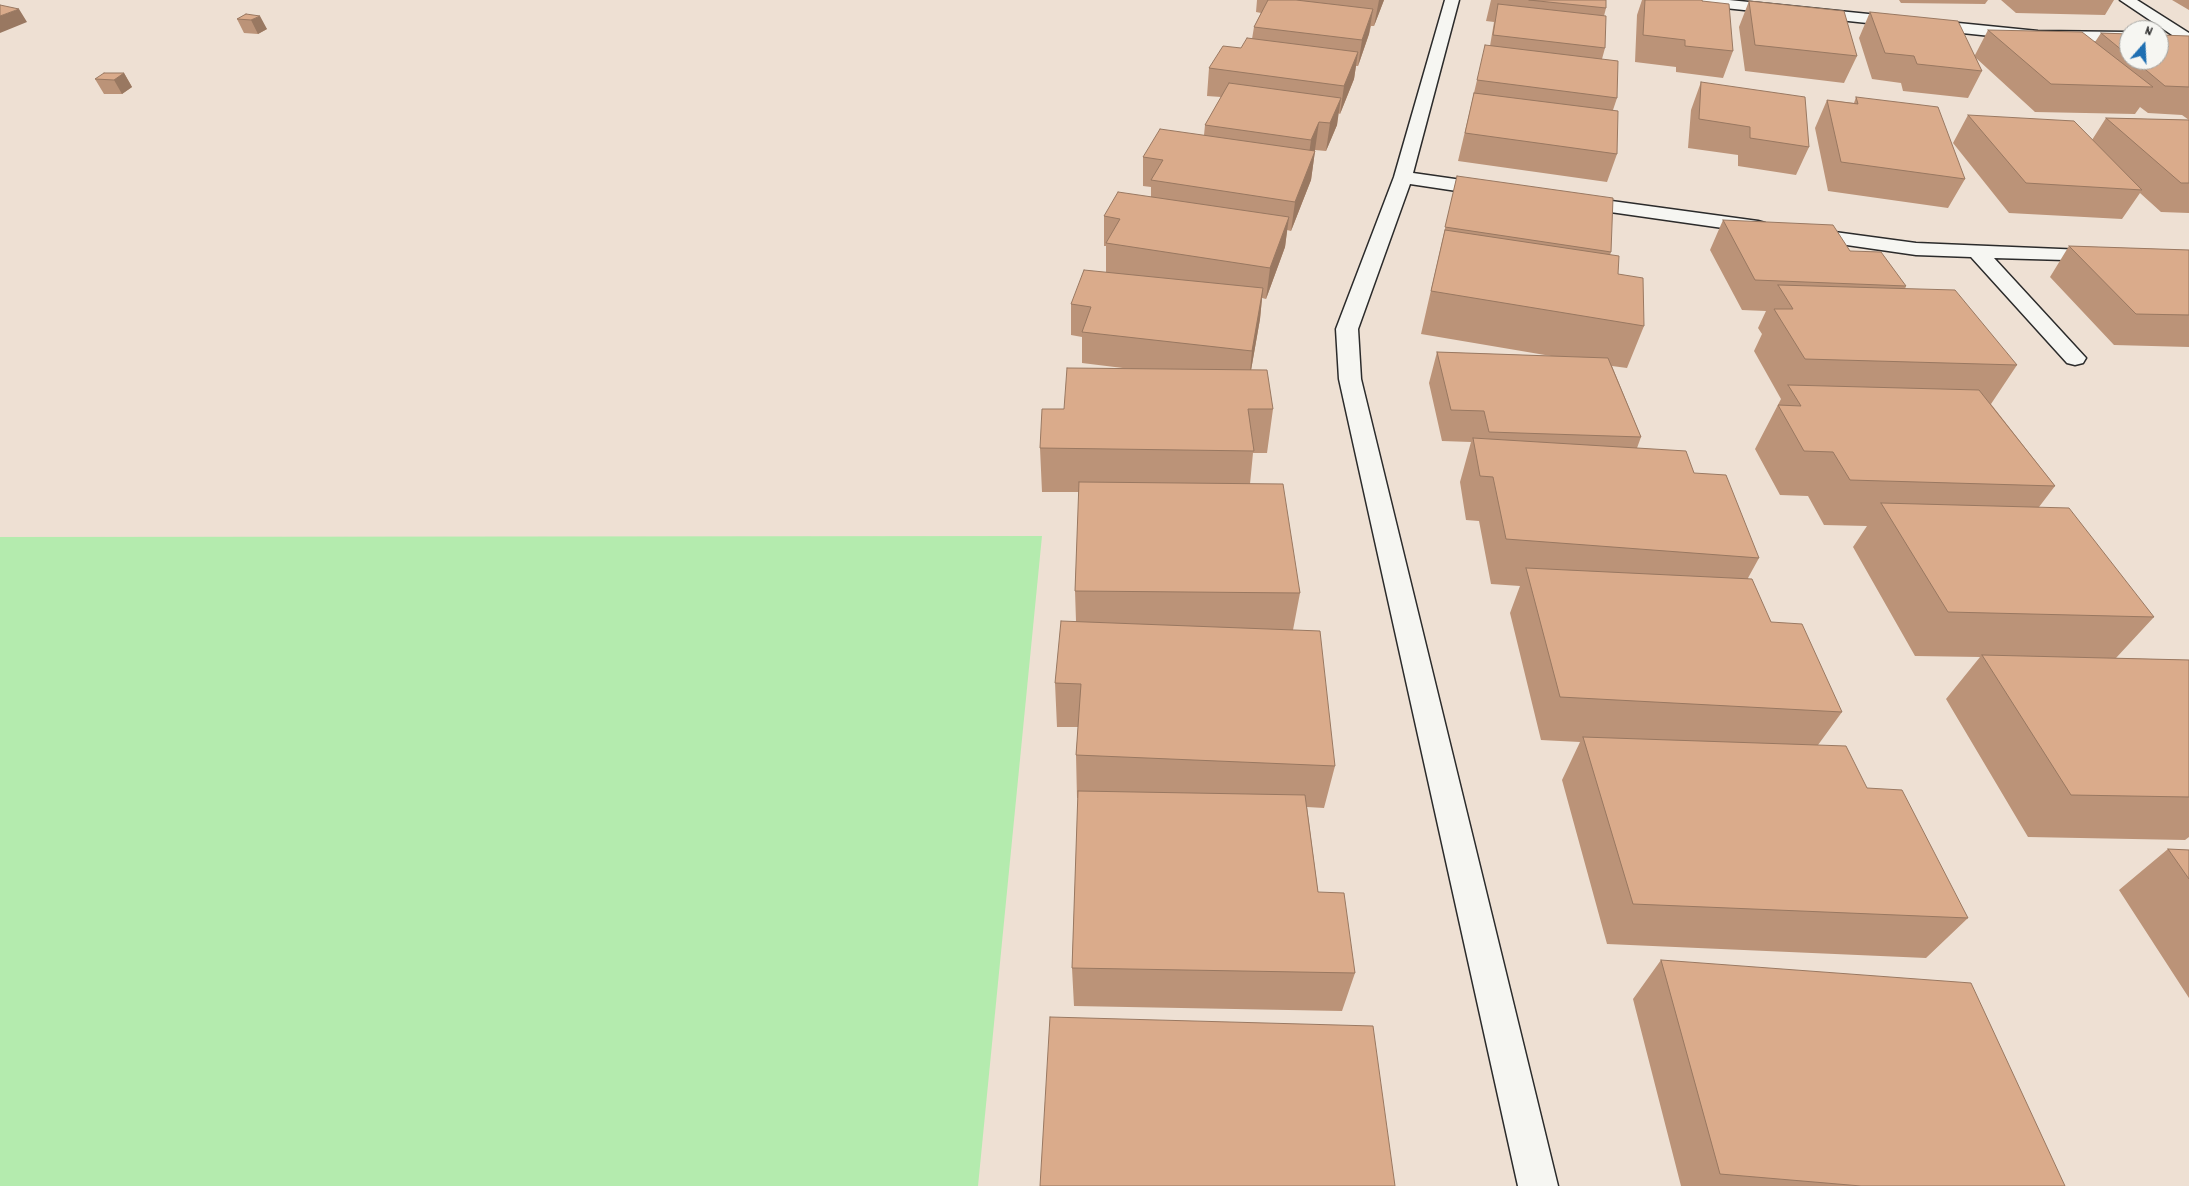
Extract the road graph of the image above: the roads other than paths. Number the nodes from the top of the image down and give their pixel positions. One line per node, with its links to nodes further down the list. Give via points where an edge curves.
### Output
1 (1452, 0): 7 (street)
2 (1687, 0): 4 (street, via 2038,36)
3 (2127, 0): 6 (street)
4 (2119, 37)
5 (2169, 38): 6 (street)
6 (2187, 39)
7 (1403, 177): 8 (street); 13 (street, via 1347,329 1350,379)
8 (1511, 193)
9 (1561, 200): 10 (street, via 1916,250)
10 (1977, 251): 11 (street); 12 (street)
11 (2122, 255)
12 (2075, 358)
13 (1538, 1186)

